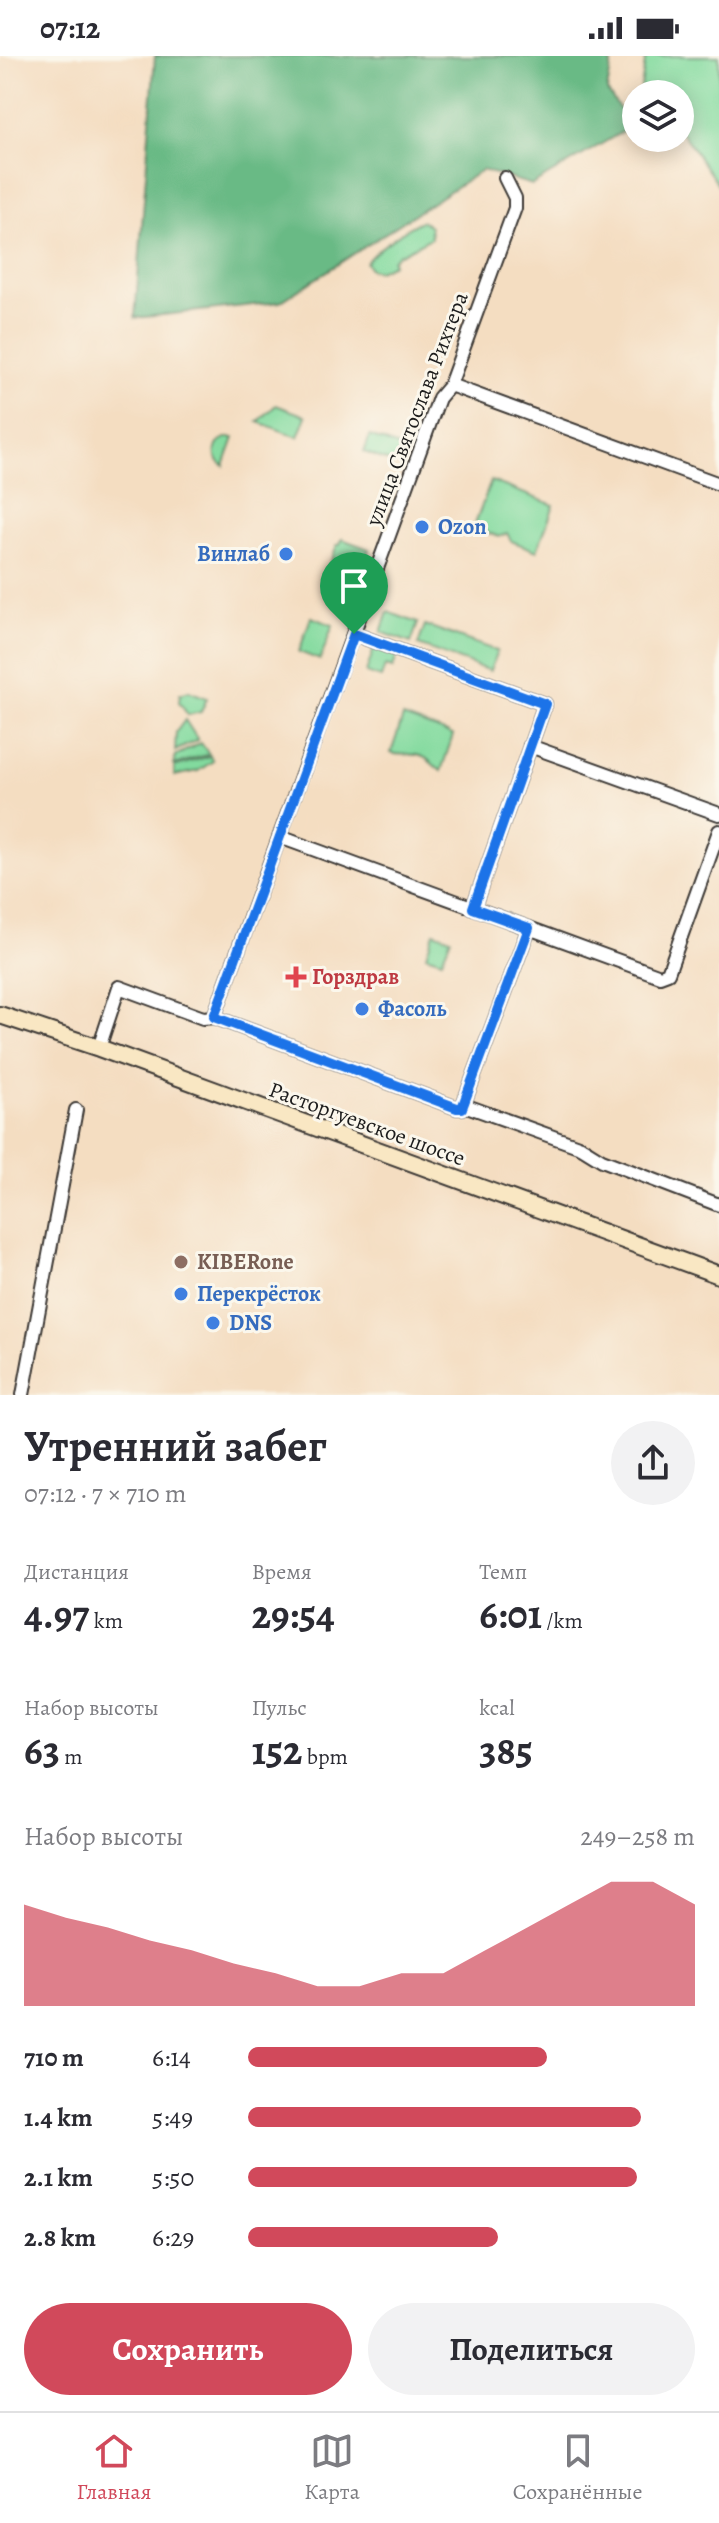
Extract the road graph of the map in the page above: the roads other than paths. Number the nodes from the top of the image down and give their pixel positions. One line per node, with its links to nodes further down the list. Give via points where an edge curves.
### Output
1 (505, 178): 2 (street, улица Святослава Рихтера, via 515,208)
2 (450, 385): 3 (street); 4 (street, улица Святослава Рихтера, via 440,395)
3 (719, 484)
4 (354, 634): 5 (street, via 545,704); 8 (street, улица Святослава Рихтера)
5 (530, 746): 6 (street); 9 (street)
6 (719, 814)
7 (719, 831): 10 (street, via 665,976)
8 (280, 837): 9 (street); 12 (street, улица Святослава Рихтера)
9 (473, 908): 10 (street)
10 (529, 928): 14 (street)
11 (0, 1015): 13 (main road, Расторгуевское шоссе)
12 (214, 1017): 13 (street, via 203,1018 119,987); 14 (street, via 457,1108)
13 (99, 1048): 17 (main road, Расторгуевское шоссе)
14 (464, 1105): 16 (street)
15 (76, 1110): 18 (street)
16 (719, 1205)
17 (719, 1275)
18 (23, 1395)

